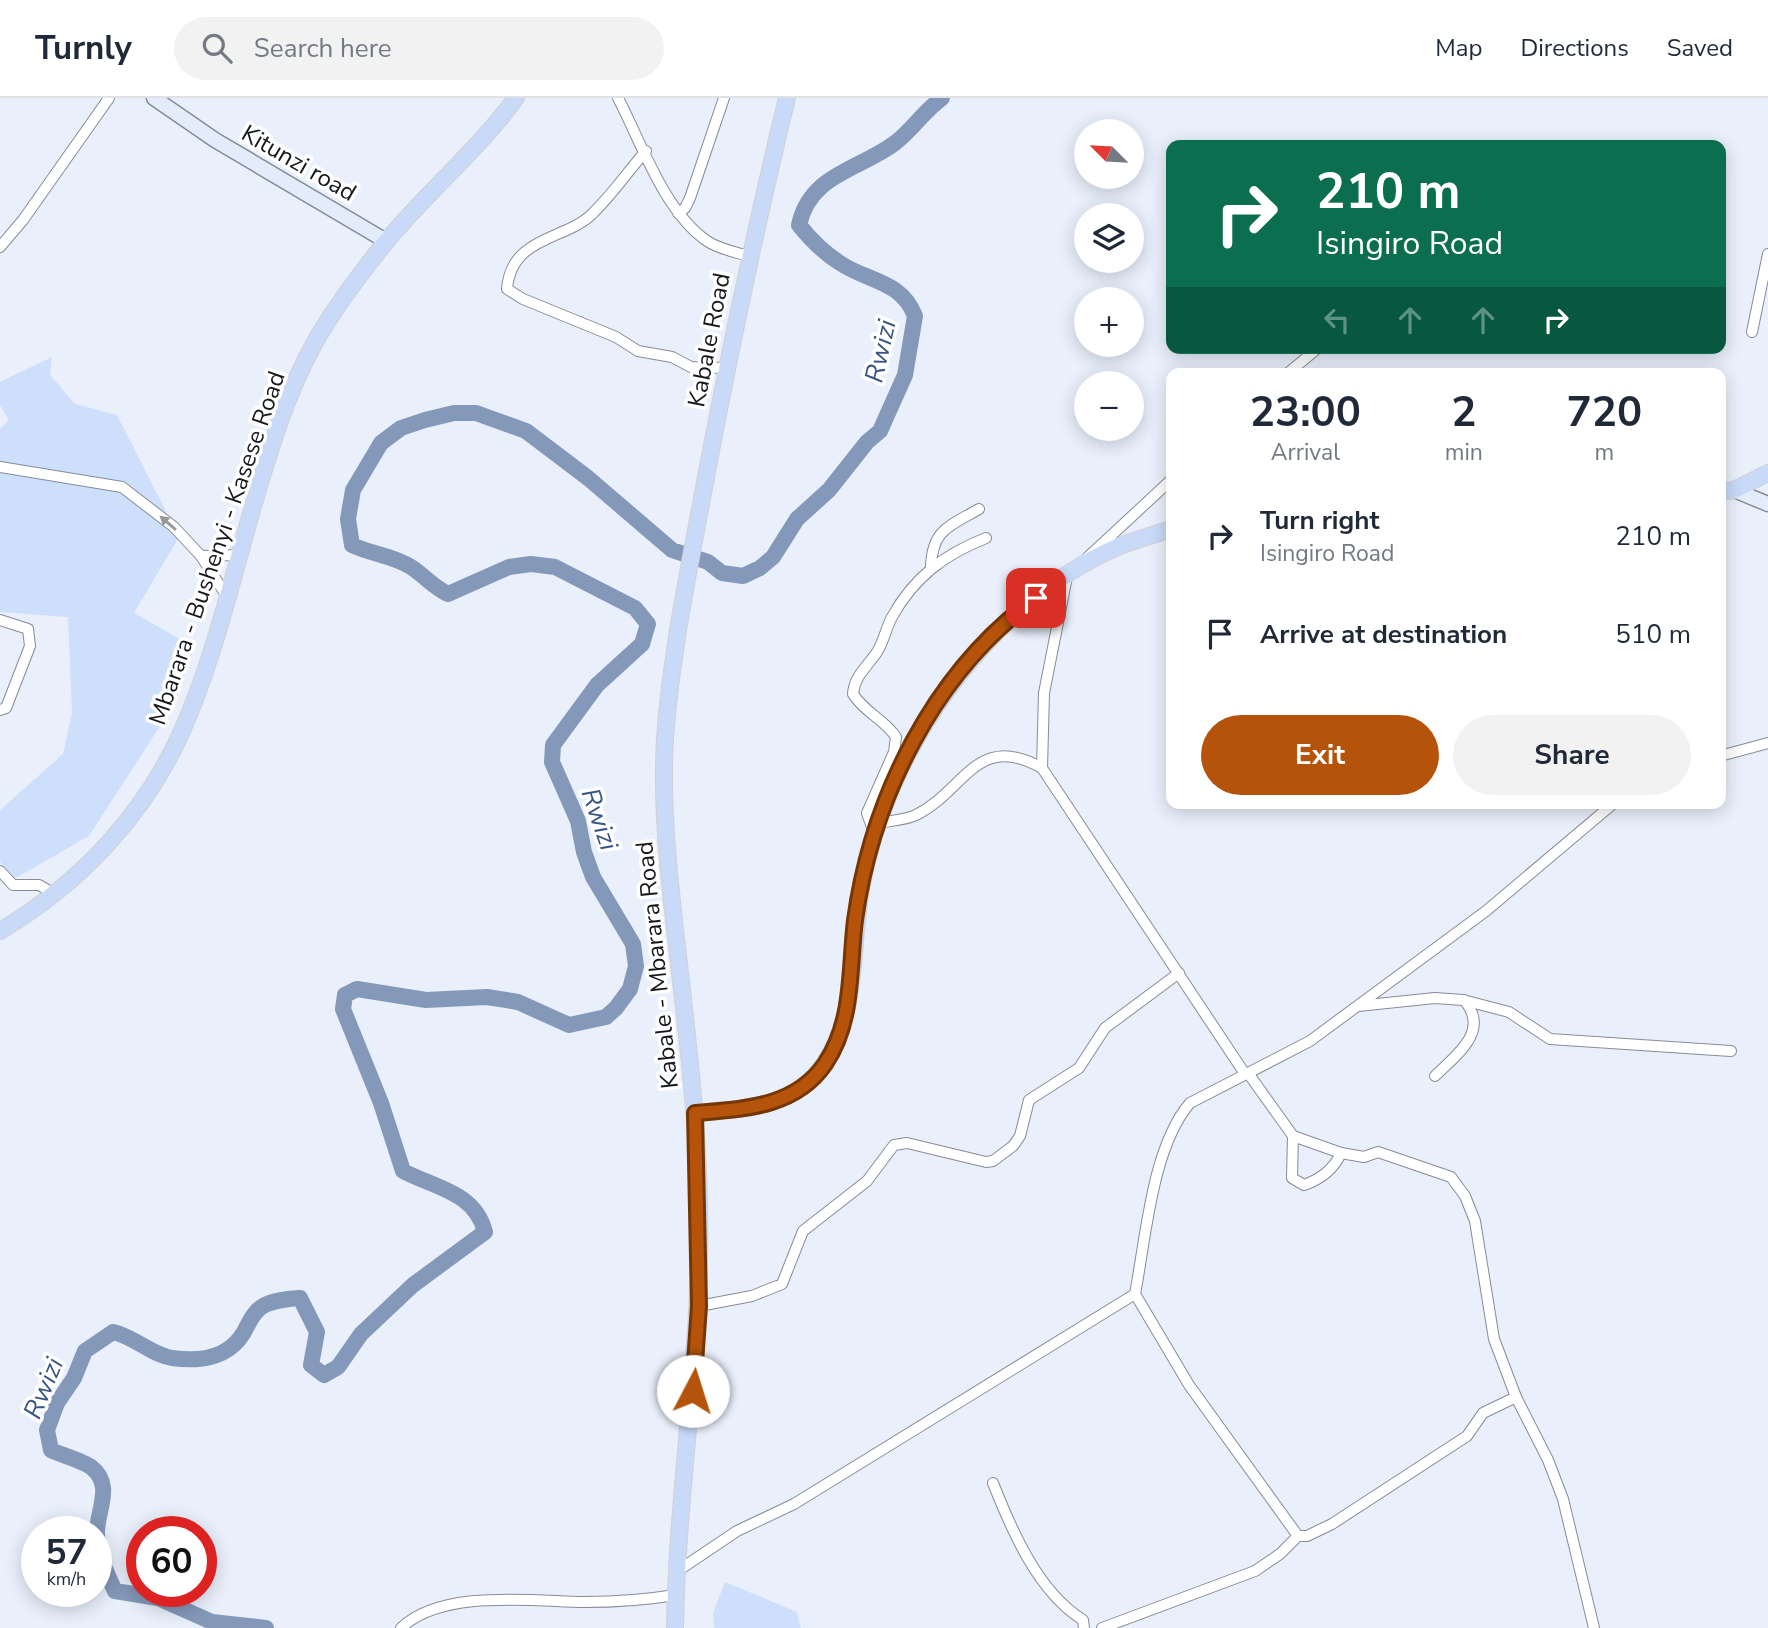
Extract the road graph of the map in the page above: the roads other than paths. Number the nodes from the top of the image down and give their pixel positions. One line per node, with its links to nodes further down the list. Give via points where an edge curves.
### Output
1 (109, 98): 10 (street)
2 (154, 98): 9 (street, Kitunzi road, via 215,140)
3 (516, 98): 9 (main road, Mbarara - Bushenyi - Kasese Road, via 490,134)
4 (618, 98): 7 (street)
5 (724, 98): 8 (street, via 690,198)
6 (787, 98): 12 (main road, Kabale Road)
7 (646, 151): 8 (street); 15 (street, via 591,215 552,234 520,257 507,289 638,351 672,357 691,367)
8 (678, 213): 12 (street, via 709,242)
9 (386, 242): 25 (main road, Mbarara - Bushenyi - Kasese Road, via 339,304 291,390)
10 (0, 247)
11 (1768, 254): 13 (street)
12 (748, 256): 15 (main road, Kabale Road)
13 (1752, 332)
14 (1311, 354): 16 (street)
15 (726, 368): 29 (main road, Kabale Road)
16 (1294, 368)
17 (0, 467): 26 (street, one-way to 17, via 174,527 122,488)
18 (1768, 473): 20 (main road)
19 (1166, 485): 28 (street)
20 (1727, 491): 21 (street)
21 (1768, 504)
22 (979, 509): 27 (street, via 942,530 935,541)
23 (1166, 531): 28 (main road, via 1119,547)
24 (986, 538): 27 (street)
25 (238, 555): 26 (street); 30 (main road, Mbarara - Bushenyi - Kasese Road)
26 (201, 556): 30 (street)
27 (931, 567): 37 (street, via 912,586 853,687 857,701 896,737 867,813)
28 (1067, 577): 35 (street, via 1044,693); 37 (main road, via 1021,610 942,695 915,738)
29 (685, 592): 47 (main road, Kabale - Mbarara Road, via 669,696 664,780 666,848)
30 (226, 595): 39 (main road, Mbarara - Bushenyi - Kasese Road, via 188,715 154,782 88,867)
31 (0, 620): 32 (street, via 28,629 30,646 6,708)
32 (0, 710)
33 (1768, 743): 34 (street)
34 (1726, 754)
35 (1042, 768): 37 (street, via 1021,757 987,758 914,816); 41 (street)
36 (1607, 809): 43 (street, via 1486,911)
37 (876, 828): 47 (main road, via 855,921 847,1010 824,1065 806,1085 771,1103)
38 (0, 871): 39 (street, via 12,885 39,885)
39 (55, 894): 40 (main road, Mbarara - Bushenyi - Kasese Road)
40 (0, 931)
41 (1179, 973): 45 (street); 51 (street, via 1105,1028 1079,1068 1029,1100 1020,1136 999,1157 986,1162 894,1144 867,1181 803,1231 782,1284 752,1296)
42 (1463, 1000): 43 (street, via 1435,998); 44 (street, via 1509,1012 1550,1039); 46 (street, via 1474,1032)
43 (1357, 1006): 45 (street, via 1310,1041)
44 (1731, 1051)
45 (1247, 1073): 48 (street); 50 (street, via 1190,1102 1178,1117 1161,1161)
46 (1435, 1076)
47 (695, 1113): 51 (main road, Kabale - Mbarara Road)
48 (1293, 1136): 49 (street); 49 (street, via 1292,1178 1304,1185 1329,1171)
49 (1341, 1153): 52 (street, via 1364,1157 1378,1152 1451,1177 1465,1196 1475,1221 1493,1339)
50 (1135, 1294): 54 (street, via 1189,1385); 55 (street)
51 (699, 1306): 55 (main road, Kabale - Mbarara Road)
52 (1516, 1397): 54 (street, via 1483,1413 1466,1436 1332,1524); 61 (street, via 1563,1499)
53 (993, 1483): 59 (street, via 1031,1563 1061,1605 1083,1620)
54 (1298, 1536): 60 (street, via 1255,1571)
55 (676, 1572): 56 (main road, Kabale - Mbarara Road)
56 (675, 1595): 57 (street, via 585,1602 477,1599 416,1616); 58 (main road, Kabale - Mbarara Road)
57 (401, 1628)
58 (675, 1628)
59 (1084, 1628)
60 (1101, 1628)
61 (1594, 1628)

